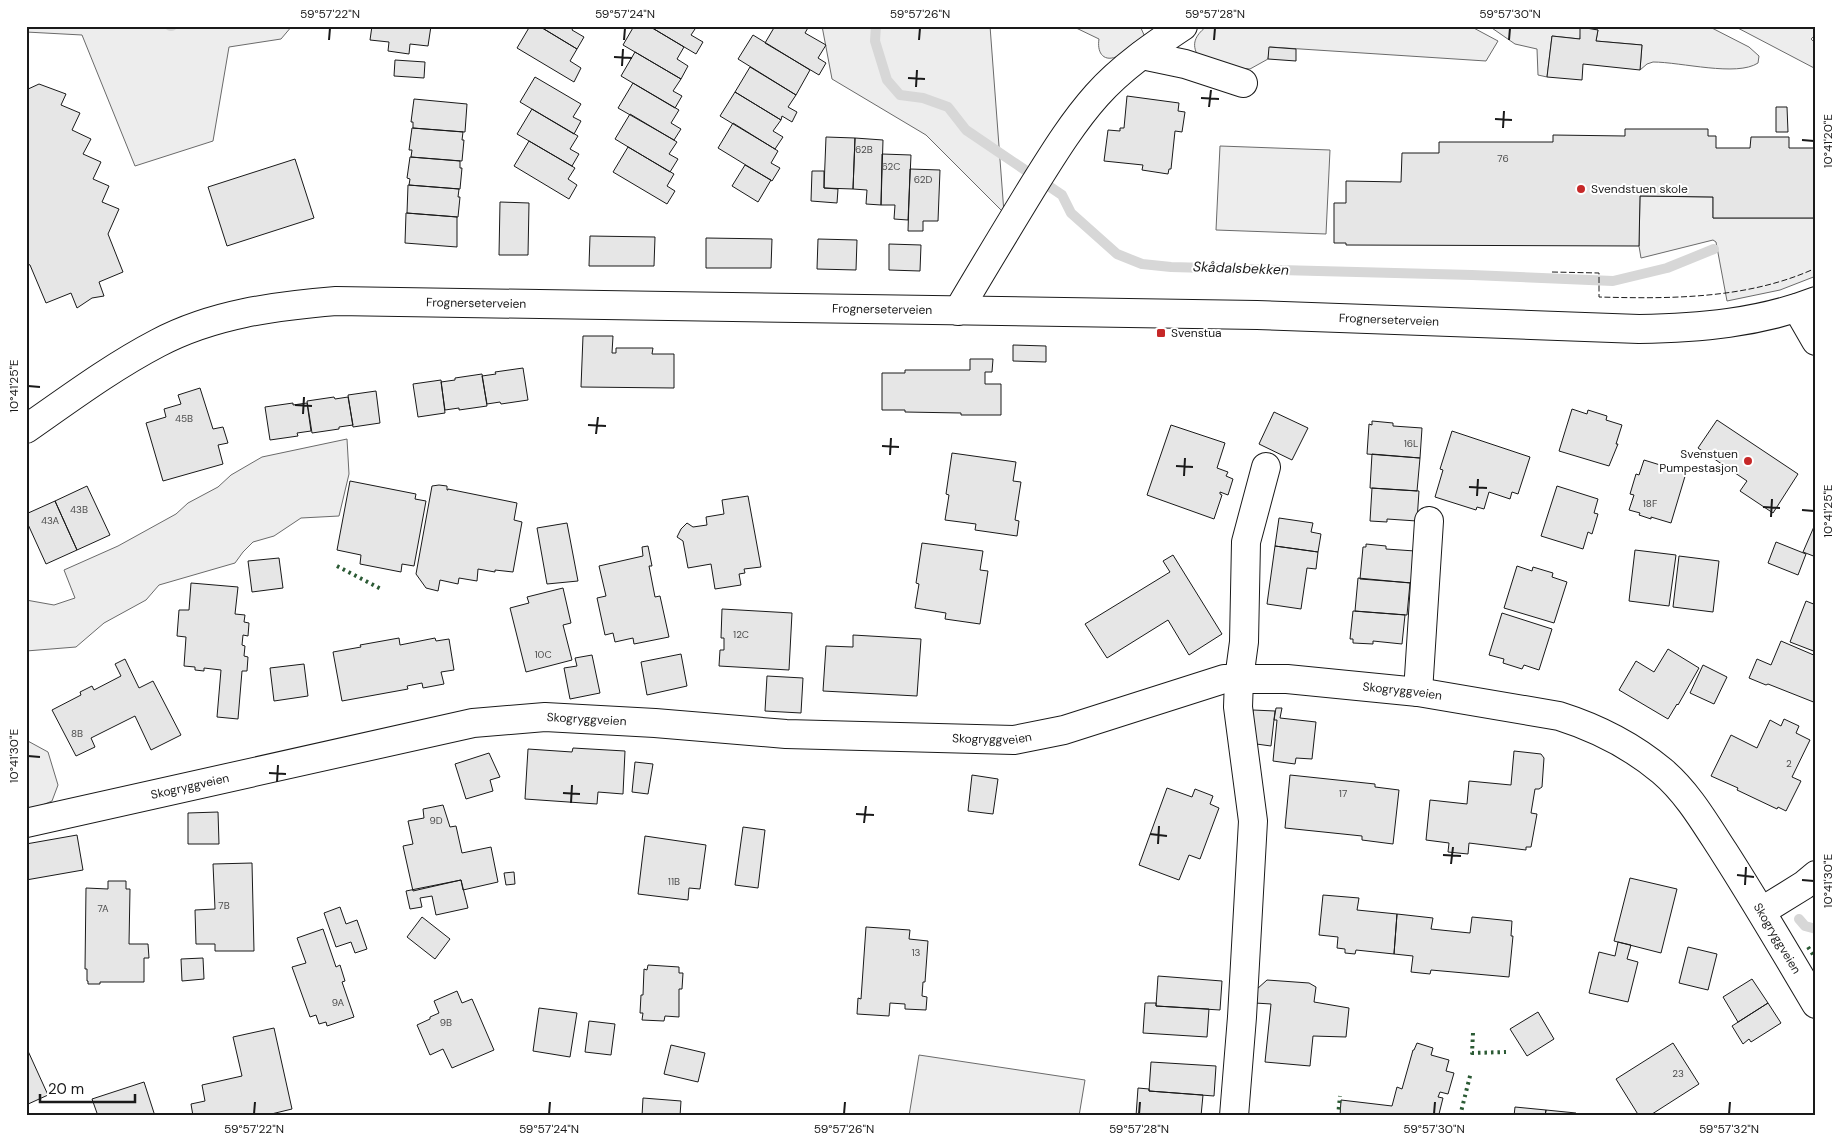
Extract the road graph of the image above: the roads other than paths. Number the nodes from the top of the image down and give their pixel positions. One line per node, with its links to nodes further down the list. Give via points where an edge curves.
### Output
1 (1183, 26): 2 (street)
2 (1142, 55): 3 (street, via 1185,64); 5 (street, via 1098,94 1077,120 1054,152)
3 (1243, 83)
4 (1806, 304): 5 (street, Frognerseterveien, via 1757,318 1719,324 1639,329 1257,315); 6 (street)
5 (958, 311): 7 (street, Frognerseterveien, via 369,300 303,304 201,324 159,342)
6 (1816, 341)
7 (26, 428)
8 (1266, 467): 10 (street, via 1246,542 1244,642)
9 (1429, 521): 11 (street)
10 (1239, 679): 11 (street, Skogryggveien, via 1287,679); 12 (street, Skogryggveien, via 1224,679 1064,730 1014,740 786,734 544,717 473,723); 16 (street, via 1238,707 1252,821)
11 (1418, 692): 14 (street, Skogryggveien, via 1559,716 1587,725 1631,747 1663,772 1691,801)
12 (26, 823)
13 (1816, 875): 14 (street)
14 (1762, 911): 15 (street, Skogryggveien)
15 (1816, 1004)
16 (1234, 1116)

